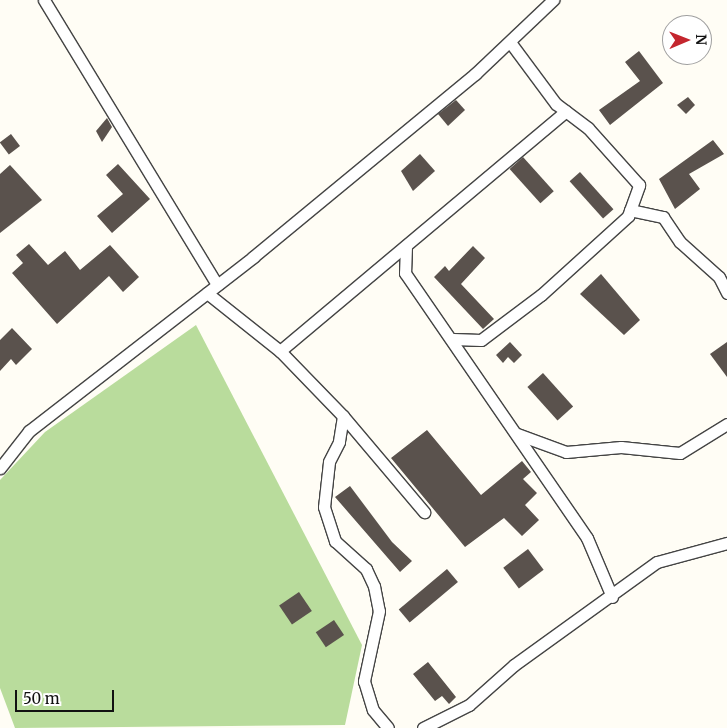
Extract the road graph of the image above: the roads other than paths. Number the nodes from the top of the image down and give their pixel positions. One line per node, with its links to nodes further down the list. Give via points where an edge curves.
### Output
1 (44, 0): 7 (street)
2 (553, 0): 3 (street)
3 (510, 42): 4 (street); 7 (street)
4 (566, 111): 5 (street, via 588,128 639,185); 6 (street)
5 (630, 210): 8 (street, via 662,216 680,242 719,277); 10 (street, via 541,295 481,340)
6 (406, 246): 10 (street, via 405,273); 11 (street)
7 (217, 285): 9 (street)
8 (727, 292)
9 (207, 293): 11 (street); 15 (street, via 29,431)
10 (453, 339): 14 (street)
11 (280, 351): 12 (street)
12 (343, 416): 16 (street); 19 (street, via 339,442 329,462 324,507 335,542 366,569 374,586 379,611 364,681 373,710)
13 (727, 424): 14 (street, via 680,454 620,446 566,452)
14 (517, 434): 18 (street, via 587,538)
15 (0, 468)
16 (424, 512)
17 (727, 543): 18 (street, via 656,562)
18 (612, 597): 20 (street, via 514,665 469,705)
19 (388, 728)
20 (423, 728)

